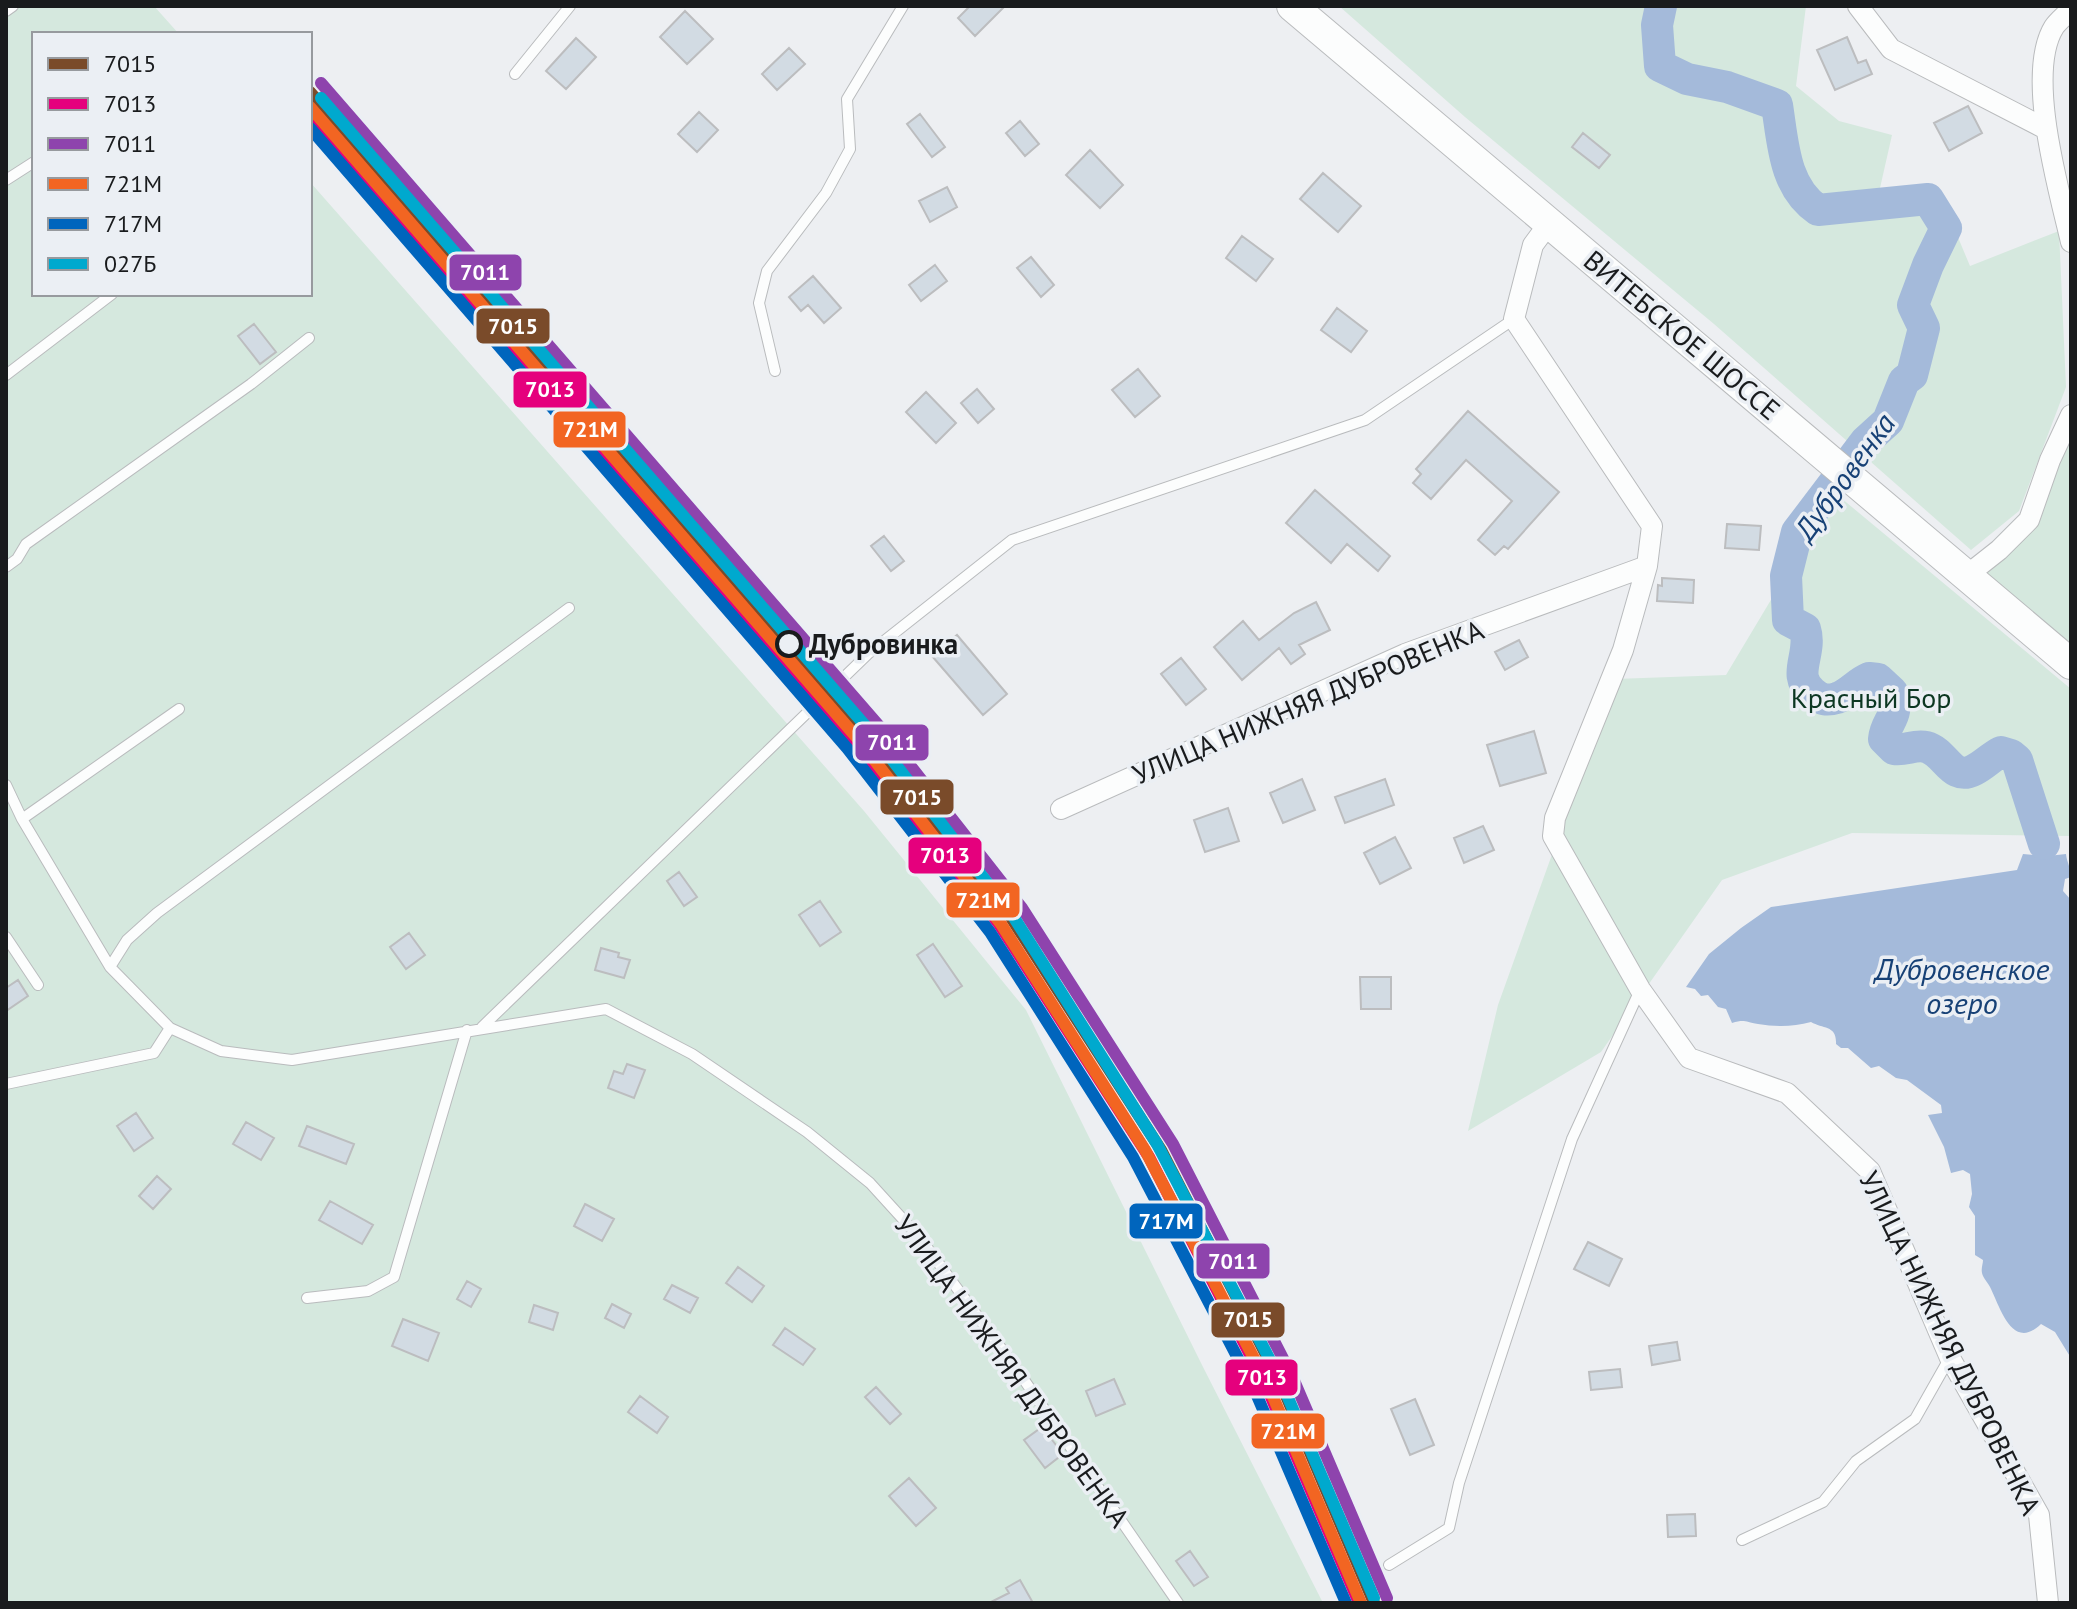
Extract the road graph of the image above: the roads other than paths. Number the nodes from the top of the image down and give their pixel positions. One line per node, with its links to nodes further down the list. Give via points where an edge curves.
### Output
1 (13, 6): 7 (lane)
2 (570, 6): 8 (lane)
3 (903, 6): 17 (lane, via 847,99 850,149 826,193 767,271 759,303)
4 (1292, 6): 12 (main road, ВИТЕБСКОЕ ШОССЕ)
5 (1858, 6): 9 (street, via 1891,49)
6 (2071, 9): 9 (street, via 2053,28 2043,62)
7 (6, 11)
8 (515, 74)
9 (2046, 129): 13 (street)
10 (32, 163): 11 (lane)
11 (6, 180)
12 (1550, 222): 15 (street, via 1533,245); 22 (main road, ВИТЕБСКОЕ ШОССЕ)
13 (2071, 242)
14 (109, 296): 18 (lane)
15 (1514, 319): 20 (street, УЛИЦА НИЖНЯЯ ДУБРОВЕНКА, via 1652,526); 33 (lane, via 1365,420 1012,540 869,653)
16 (309, 338): 21 (lane, via 26,544)
17 (775, 371)
18 (6, 375)
19 (2071, 415): 22 (street, via 2029,520)
20 (1647, 566): 27 (street, УЛИЦА НИЖНЯЯ ДУБРОВЕНКА, via 1405,654); 32 (street, УЛИЦА НИЖНЯЯ ДУБРОВЕНКА, via 1623,650 1555,818 1553,836)
21 (6, 567)
22 (1966, 576): 24 (main road, ВИТЕБСКОЕ ШОССЕ)
23 (569, 608): 30 (lane, via 157,913 127,940)
24 (2071, 664)
25 (179, 709): 28 (lane)
26 (6, 785): 28 (lane, УЛИЦА НИЖНЯЯ ДУБРОВЕНКА)
27 (1061, 809)
28 (22, 819): 30 (lane, УЛИЦА НИЖНЯЯ ДУБРОВЕНКА)
29 (6, 937): 31 (lane)
30 (110, 967): 34 (lane, УЛИЦА НИЖНЯЯ ДУБРОВЕНКА)
31 (38, 985)
32 (1640, 989): 38 (street, УЛИЦА НИЖНЯЯ ДУБРОВЕНКА, via 1689,1058 1787,1093 1870,1171); 40 (lane, via 1572,1139 1459,1483 1449,1528)
33 (482, 1027): 35 (lane, УЛИЦА НИЖНЯЯ ДУБРОВЕНКА); 41 (lane, УЛИЦА НИЖНЯЯ ДУБРОВЕНКА, via 606,1009 692,1054 807,1132 870,1183 920,1238 1020,1374)
34 (170, 1028): 35 (lane, УЛИЦА НИЖНЯЯ ДУБРОВЕНКА, via 221,1051 292,1060); 36 (lane, via 154,1053)
35 (467, 1030): 37 (lane, via 394,1277 368,1291)
36 (6, 1084)
37 (307, 1298)
38 (1950, 1358): 39 (lane, via 1915,1419 1856,1461 1823,1502); 42 (street, УЛИЦА НИЖНЯЯ ДУБРОВЕНКА, via 2039,1515)
39 (1742, 1540)
40 (1389, 1565)
41 (1178, 1603)
42 (2048, 1603)

